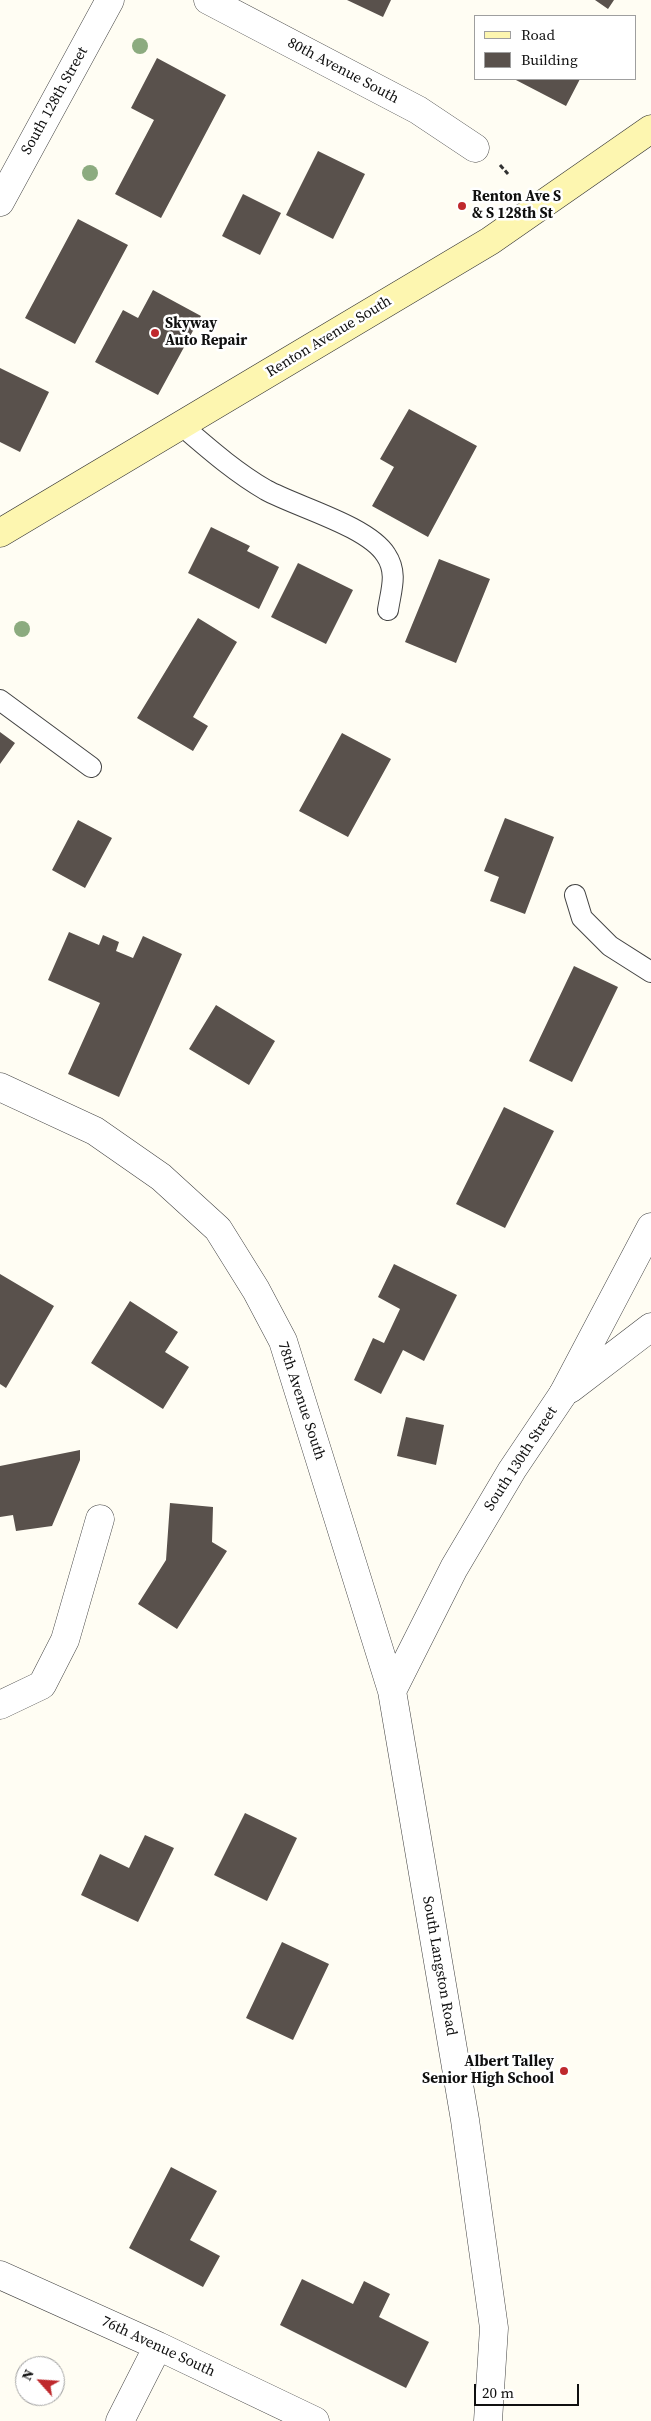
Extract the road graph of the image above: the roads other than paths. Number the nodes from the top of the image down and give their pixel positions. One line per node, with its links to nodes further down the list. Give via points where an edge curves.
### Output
1 (110, 0): 5 (street, South 128th Street)
2 (208, 0): 4 (street, 80th Avenue South, via 418,110)
3 (651, 129): 6 (main road, Renton Avenue South, via 490,241)
4 (475, 148)
5 (0, 202)
6 (181, 425): 7 (main road, Renton Avenue South); 8 (lane, via 230,468 267,490 342,523 368,538 386,554 394,572)
7 (0, 533)
8 (388, 610)
9 (0, 700): 10 (lane)
10 (91, 768)
11 (574, 895): 12 (lane, via 582,918 610,946)
12 (651, 972)
13 (0, 1087): 18 (street, 78th Avenue South, via 96,1131 161,1177 218,1229 283,1341)
14 (651, 1227): 16 (street, South 130th Street)
15 (651, 1327): 16 (street)
16 (563, 1394): 18 (street, South 130th Street, via 512,1470 454,1568)
17 (100, 1519): 19 (street, via 65,1640 42,1685)
18 (392, 1691): 24 (street, South Langston Road, via 466,2120 492,2318)
19 (0, 1705)
20 (0, 2275): 21 (street, 76th Avenue South)
21 (158, 2346): 22 (street); 23 (street, 76th Avenue South)
22 (120, 2421)
23 (315, 2421)
24 (488, 2421)

